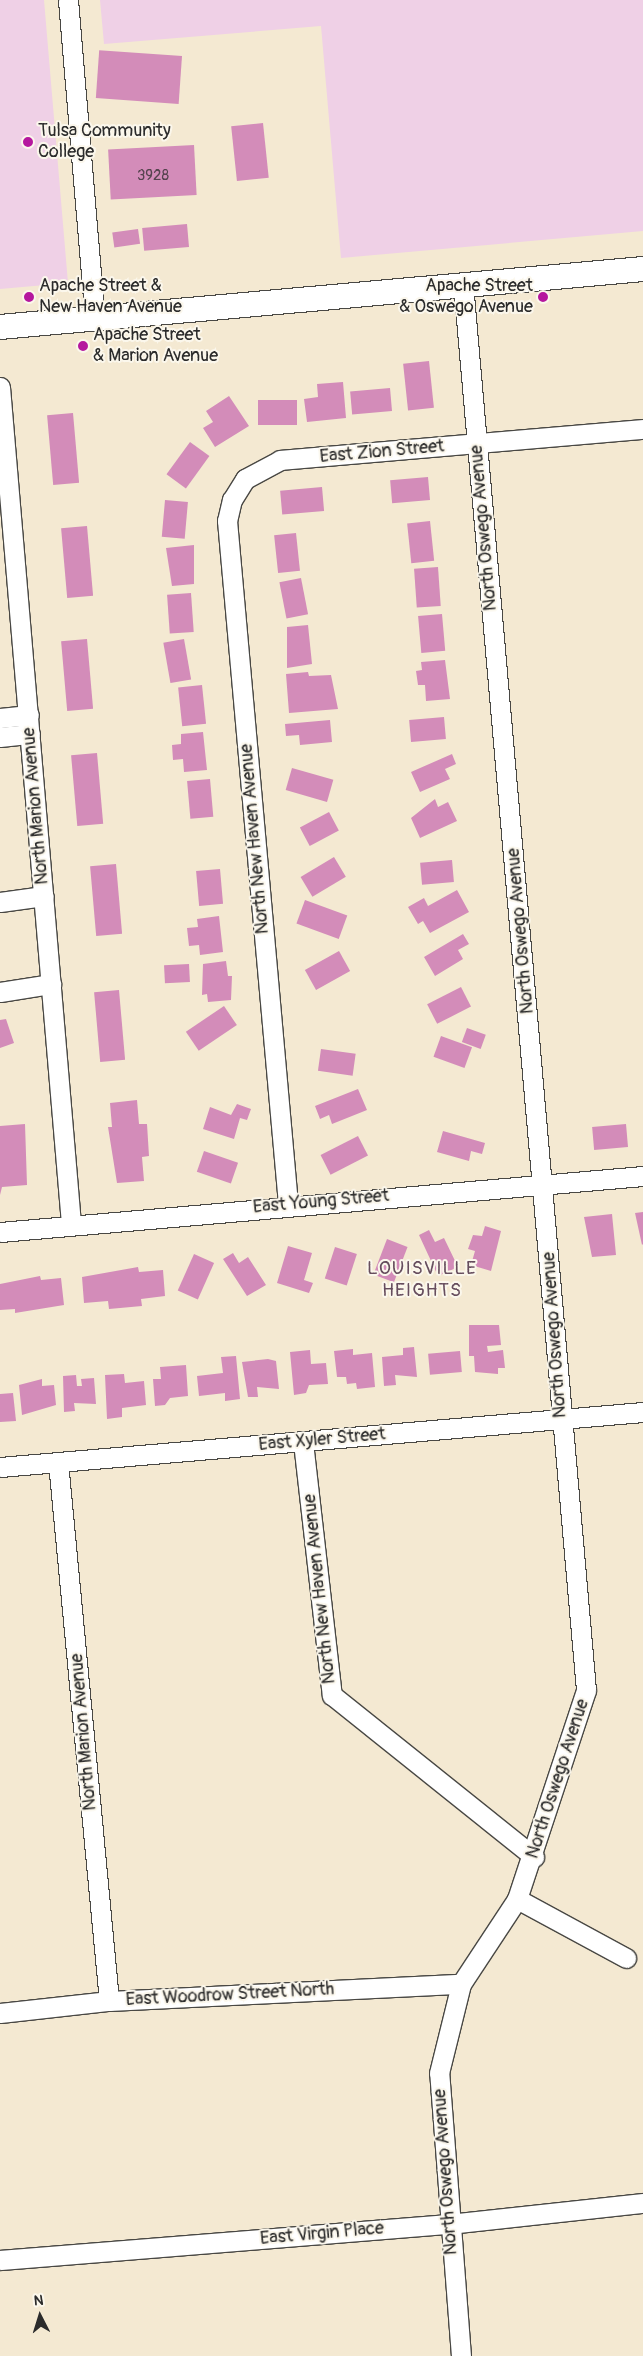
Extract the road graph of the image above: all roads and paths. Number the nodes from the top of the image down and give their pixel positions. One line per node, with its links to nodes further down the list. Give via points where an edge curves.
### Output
1 (68, 0): 4 (street)
2 (643, 269): 3 (main road)
3 (463, 284): 4 (main road); 8 (street, North Oswego Avenue)
4 (94, 319): 5 (main road)
5 (0, 327)
6 (0, 387): 10 (street, North Marion Avenue)
7 (643, 429): 8 (street, East Zion Street)
8 (476, 444): 9 (street, East Zion Street, via 280,460); 20 (street, North Oswego Avenue)
9 (245, 479): 21 (street, North New Haven Avenue, via 232,500 227,521)
10 (8, 553): 11 (street, North Marion Avenue)
11 (29, 715): 12 (street); 13 (street, North Marion Avenue)
12 (0, 718)
13 (30, 734): 14 (street); 15 (street, North Marion Avenue)
14 (0, 737)
15 (44, 896): 16 (street); 17 (street, North Marion Avenue)
16 (0, 902)
17 (51, 984): 18 (street); 22 (street, North Marion Avenue)
18 (0, 992)
19 (643, 1176): 20 (street, East Young Street)
20 (544, 1184): 21 (street, East Young Street); 25 (street, North Oswego Avenue)
21 (288, 1204): 22 (street, East Young Street)
22 (71, 1224): 23 (street, East Young Street)
23 (0, 1232)
24 (643, 1412): 25 (street, East Xyler Street)
25 (561, 1419): 26 (street, East Xyler Street); 29 (street, North Oswego Avenue, via 586,1690)
26 (304, 1442): 27 (street, East Xyler Street); 29 (street, North New Haven Avenue, via 332,1695)
27 (58, 1462): 28 (street, East Xyler Street); 33 (street, North Marion Avenue)
28 (0, 1467)
29 (534, 1857): 30 (street, North Oswego Avenue)
30 (517, 1899): 31 (street); 32 (street, North Oswego Avenue)
31 (626, 1958)
32 (461, 1984): 33 (street, East Woodrow Street North); 36 (street, North Oswego Avenue, via 439,2073)
33 (109, 2001): 34 (street, East Woodrow Street North)
34 (0, 2014)
35 (643, 2203): 36 (street, East Virgin Place)
36 (449, 2224): 37 (street, East Virgin Place); 38 (street, North Oswego Avenue)
37 (0, 2260)
38 (461, 2356)

